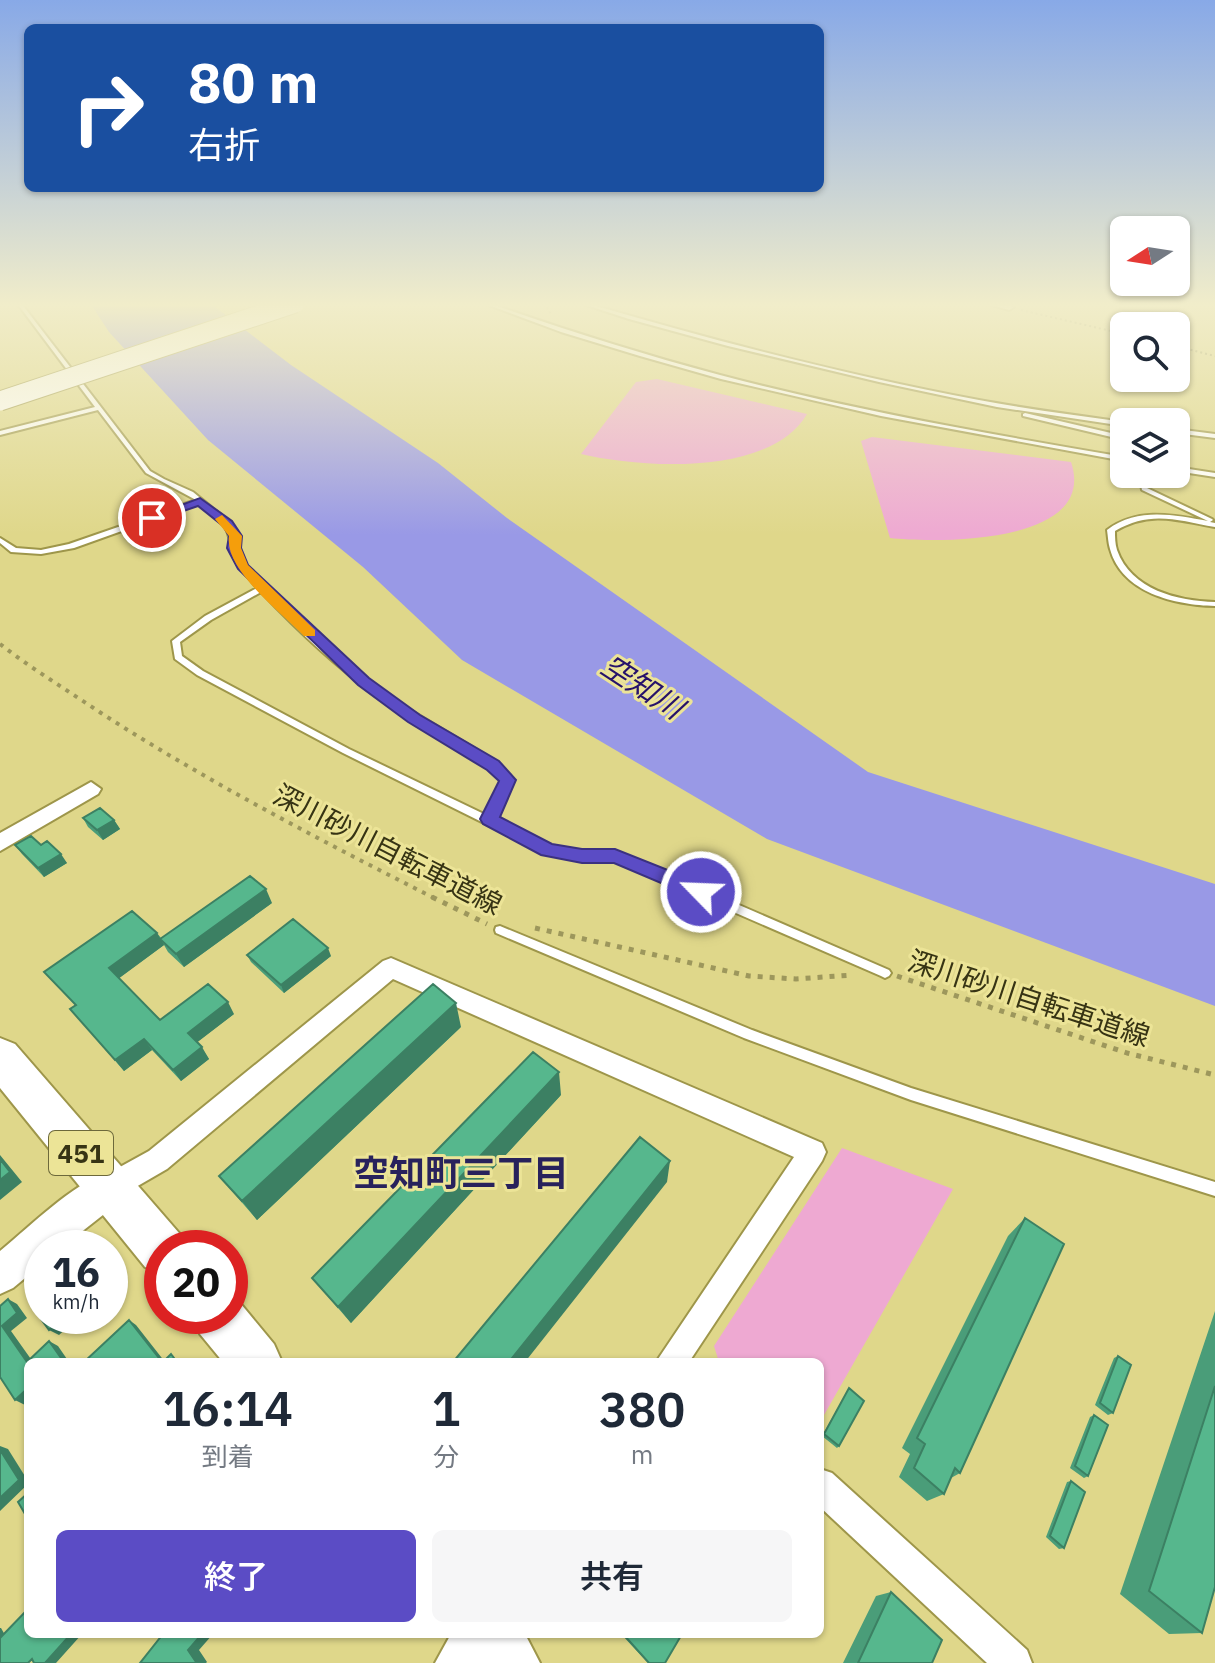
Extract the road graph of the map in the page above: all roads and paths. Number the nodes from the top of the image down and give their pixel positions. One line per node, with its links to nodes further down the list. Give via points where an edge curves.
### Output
1 (54, 381): 6 (highway, bridge)
2 (57, 381): 6 (highway, bridge)
3 (77, 381): 8 (lane)
4 (731, 381): 14 (lane)
5 (884, 381): 7 (lane)
6 (0, 399)
7 (981, 402): 9 (lane); 12 (lane)
8 (98, 408): 10 (lane); 18 (lane, via 148,472)
9 (1110, 422)
10 (0, 433)
11 (1190, 433): 13 (lane)
12 (1110, 434)
13 (1215, 436)
14 (1110, 456)
15 (1190, 471): 16 (lane)
16 (1215, 475)
17 (1144, 488): 19 (lane)
18 (200, 501): 20 (lane, via 41,552 14,550); 21 (lane, via 227,523 243,566)
19 (1215, 524): 22 (lane, via 1152,515 1129,518 1111,530 1111,547 1136,582 1196,605)
20 (0, 540)
21 (262, 588): 25 (lane, via 363,682 493,765 508,780); 25 (lane, via 176,641 178,657 346,751)
22 (1215, 604)
23 (0, 644): 27 (path, 深川砂川自転車道線, via 135,736 219,785 331,848)
24 (91, 789): 26 (street)
25 (489, 819): 28 (lane, via 548,850 615,856 648,868)
26 (0, 843)
27 (500, 930): 28 (path, 深川砂川自転車道線, via 535,928 749,976 796,979); 32 (lane, via 748,1034 911,1094)
28 (885, 973): 30 (path, 深川砂川自転車道線, via 1127,1053)
29 (0, 1057): 31 (highway, 451)
30 (1215, 1075)
31 (110, 1188): 33 (highway, 451); 34 (street); 37 (street, via 158,1160 391,968 813,1152)
32 (1215, 1189)
33 (145, 1230)
34 (0, 1275)
35 (233, 1334): 36 (highway)
36 (253, 1358)
37 (679, 1358)
38 (824, 1489): 43 (street)
39 (476, 1638): 41 (street)
40 (488, 1638): 42 (highway)
41 (459, 1663)
42 (509, 1663)
43 (1014, 1663)

